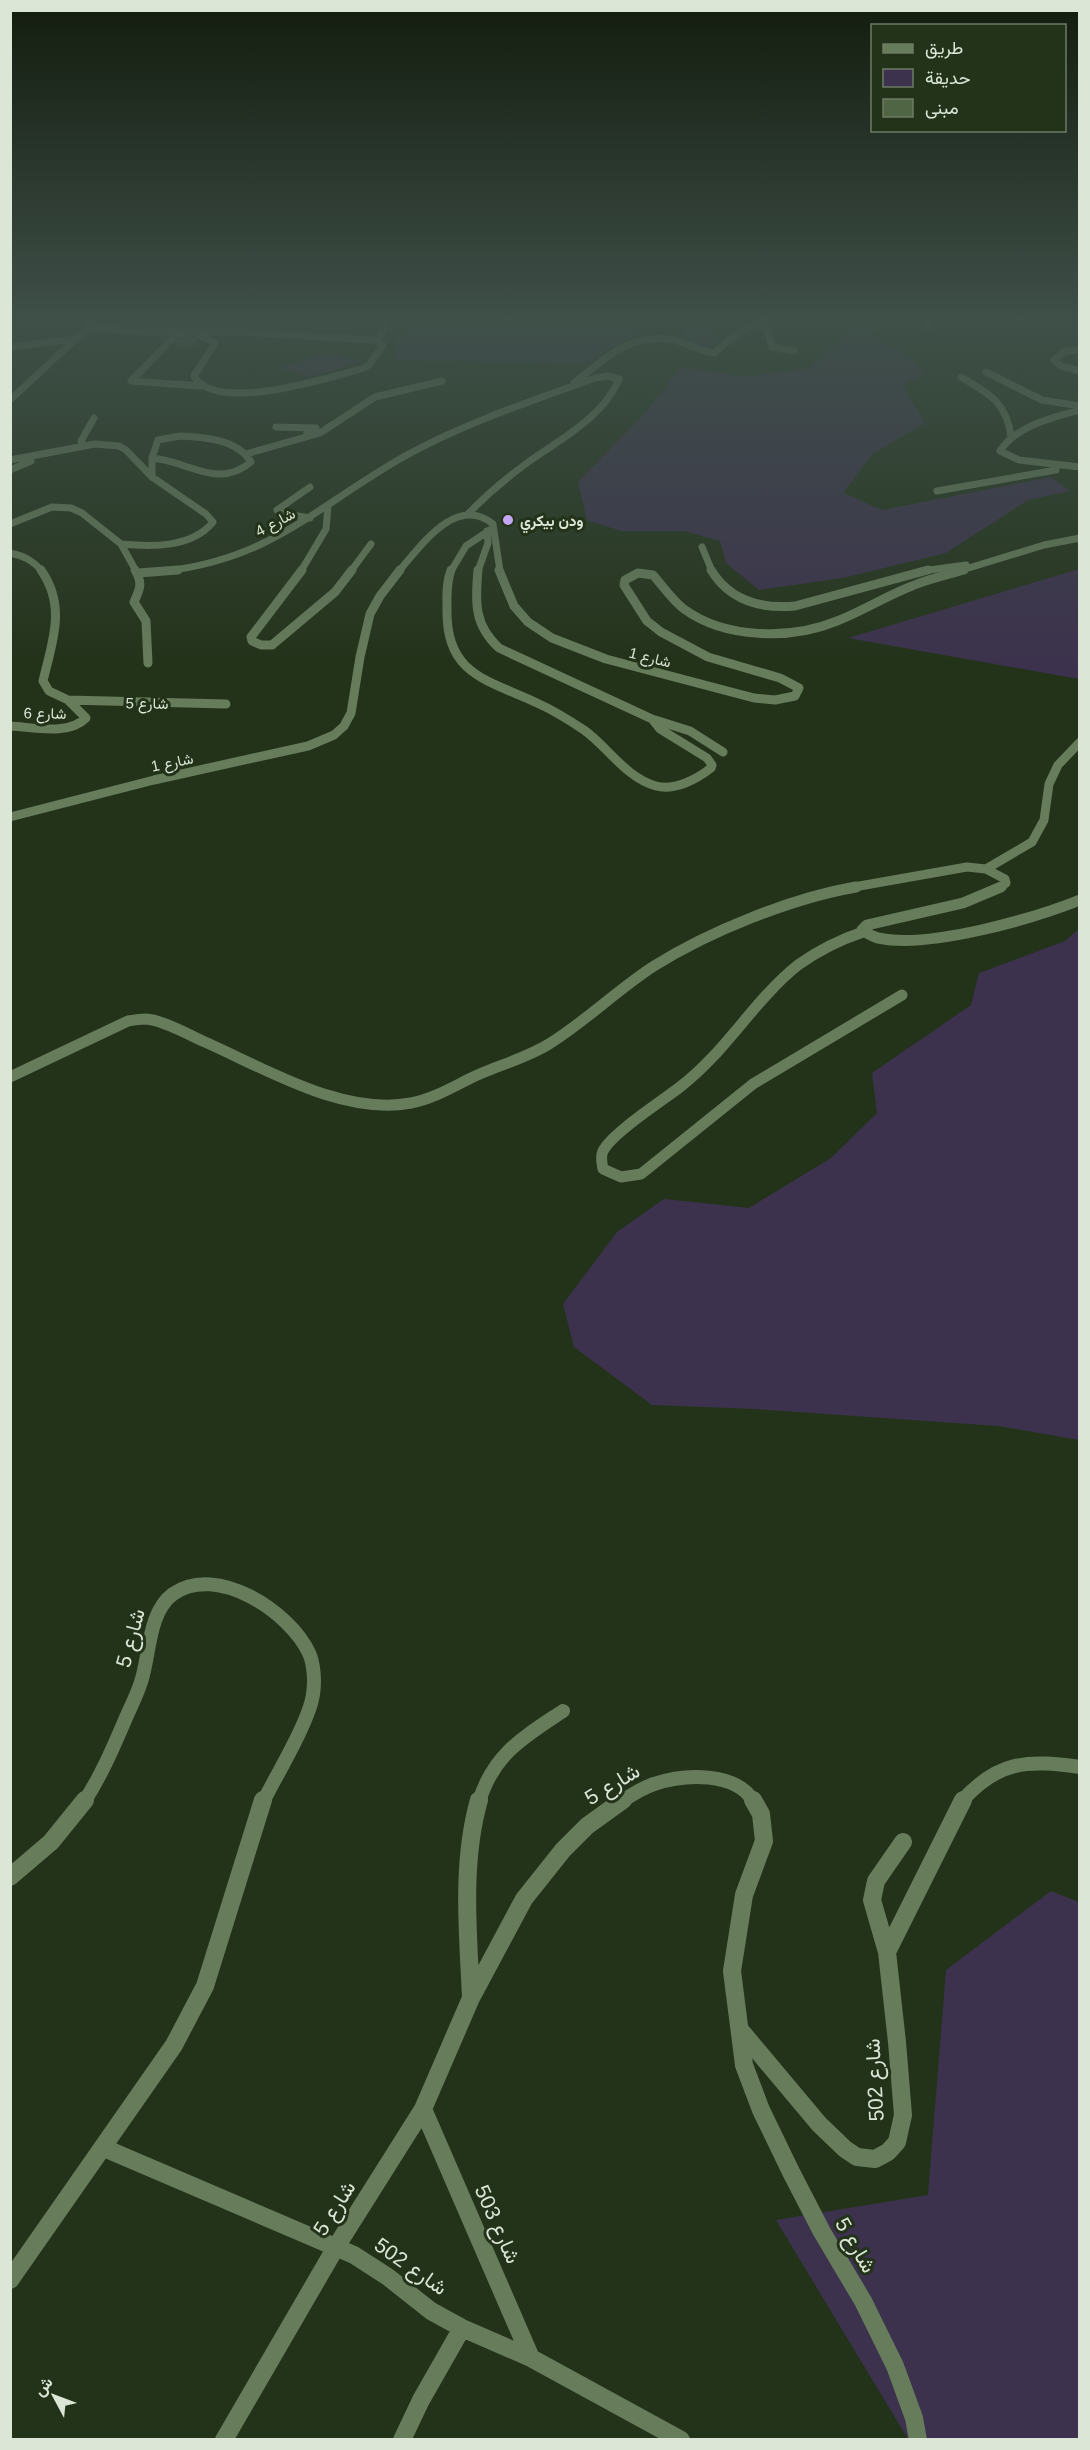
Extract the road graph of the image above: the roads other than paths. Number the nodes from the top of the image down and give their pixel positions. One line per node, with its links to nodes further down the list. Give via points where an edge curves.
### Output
1 (84, 435): 10 (street)
2 (170, 435): 14 (street, via 158,440)
3 (177, 435): 13 (street, via 207,437)
4 (299, 435): 11 (street)
5 (313, 435): 11 (street)
6 (452, 435): 23 (street, شارع 4, via 421,448)
7 (566, 435): 24 (street, شارع 4)
8 (1015, 435): 9 (street)
9 (1011, 437): 17 (street, via 1001,447 1004,454 1032,463)
10 (83, 445): 12 (street); 20 (street, via 110,444 122,448)
11 (260, 452): 13 (street)
12 (44, 454): 15 (street); 19 (street)
13 (246, 454): 14 (street, via 251,458 250,464 223,476 207,474 168,458)
14 (152, 458): 20 (street)
15 (10, 460)
16 (1080, 461): 17 (street)
17 (1068, 466): 18 (street); 22 (street)
18 (1080, 467)
19 (10, 470)
20 (152, 477): 29 (street, via 206,514 212,525 198,535 175,542)
21 (310, 488): 25 (street, via 277,510)
22 (938, 491)
23 (328, 506): 25 (street, شارع 4); 30 (street, via 326,529 299,575 251,637 252,641 272,645 335,592)
24 (467, 515): 27 (street, via 487,519 493,524); 42 (street, شارع 1, via 448,520 374,606 351,713 345,726 332,737)
25 (310, 518): 34 (street, شارع 4, via 280,537 215,562)
26 (10, 524): 29 (street, via 52,507 64,507 82,513)
27 (490, 529): 33 (street, شارع 1, via 498,567 514,606 528,622 552,638 606,659 764,699 795,696 799,688 780,678 708,657 661,632 647,621 624,585 625,580 638,573 653,575 682,608 713,624 756,633 784,633 824,627 911,586); 38 (street, via 477,578 478,620 486,636 522,661); 38 (street, via 461,552 447,574 447,628 461,662 489,681 586,731 644,781 667,787 711,768 707,758 660,729)
28 (1080, 538): 33 (street, شارع 1)
29 (122, 544): 34 (street)
30 (371, 544)
31 (702, 547): 33 (street, via 705,559 724,588 755,604 775,607 795,606 934,568)
32 (10, 553): 36 (street, via 36,562 52,591 55,633 44,686)
33 (979, 566)
34 (138, 573): 35 (street, via 141,587 134,602 147,621)
35 (148, 663)
36 (68, 700): 37 (street, شارع 5); 39 (street, شارع 6, via 86,718 77,726)
37 (226, 704)
38 (652, 719): 41 (street, via 681,727)
39 (10, 726)
40 (1080, 742): 43 (street, via 1058,765 1047,791 1044,820 1032,842)
41 (723, 752)
42 (10, 817)
43 (986, 869): 45 (street, via 1005,879 1005,886 961,903 867,925); 47 (street, via 967,867 873,882 825,892 764,913 656,965 546,1046 450,1090 411,1103 382,1106 343,1100 147,1019 128,1021)
44 (1080, 900): 45 (street, via 1029,919 897,942 875,939)
45 (863, 932): 46 (street, via 821,949 773,987 687,1082 610,1143 601,1157 603,1169 616,1176 640,1173 753,1084)
46 (902, 995)
47 (10, 1077)
48 (563, 1710): 53 (street, via 506,1751 481,1792 470,1861)
49 (1080, 1767): 52 (street, via 1013,1764 990,1772 973,1786 961,1802)
50 (903, 1842): 52 (street, شارع 502, via 876,1881 873,1899)
51 (13, 1877): 56 (street, شارع 5, via 79,1810 101,1776 141,1683 158,1611 173,1594 196,1584 221,1584 258,1601 288,1623 310,1656 314,1675 306,1715 259,1809 205,1986 174,2045)
52 (887, 1952): 54 (street, شارع 502, via 903,2115 897,2142 875,2159 857,2157 845,2149)
53 (471, 1998): 54 (street, شارع 5, via 524,1899 586,1826 639,1790 679,1779 728,1780 750,1795 761,1814 764,1841 744,1895 732,1971); 55 (street, شارع 5)
54 (740, 2030): 64 (street, شارع 5, via 744,2065 761,2110 895,2366)
55 (423, 2109): 57 (street, شارع 5); 60 (street, شارع 503)
56 (104, 2148): 57 (street, شارع 502); 58 (street, شارع 5)
57 (336, 2247): 59 (street, شارع 502, via 373,2267 431,2311); 61 (street, شارع 5)
58 (10, 2280)
59 (462, 2328): 60 (street, شارع 502); 62 (street)
60 (531, 2358): 63 (street, شارع 502)
61 (224, 2439)
62 (402, 2439)
63 (681, 2439)
64 (918, 2439)

